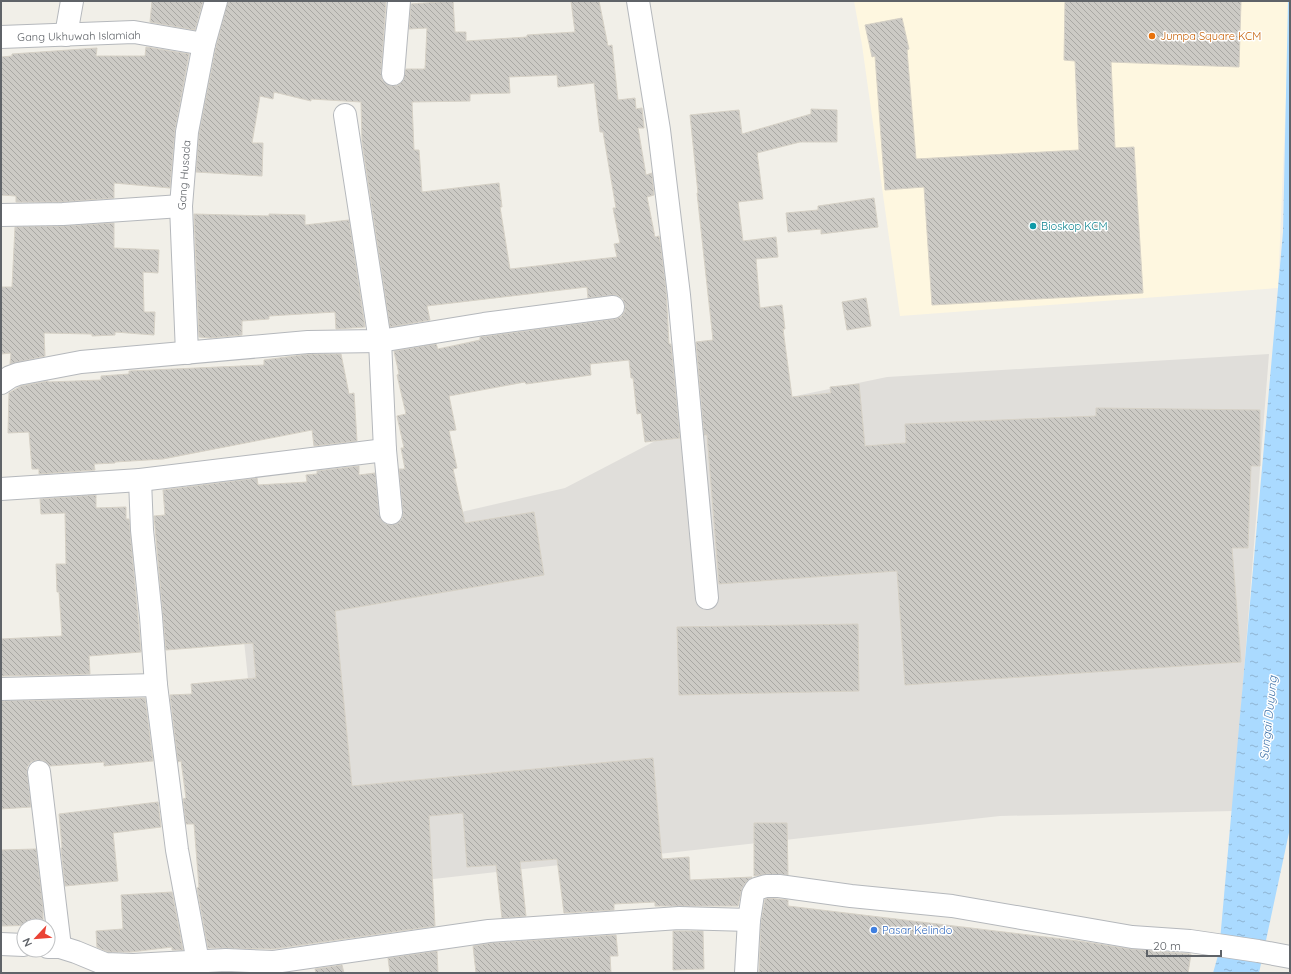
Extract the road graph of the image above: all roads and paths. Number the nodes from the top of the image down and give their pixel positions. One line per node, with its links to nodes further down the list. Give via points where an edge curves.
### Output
1 (72, 1): 5 (street)
2 (216, 1): 7 (street, Gang Husada)
3 (399, 1): 8 (street)
4 (638, 1): 20 (street, via 659,130 679,295)
5 (66, 35): 6 (street, Gang Ukhuwah Islamiah); 7 (street, Gang Ukhuwah Islamiah, via 134,32)
6 (1, 37)
7 (204, 44): 10 (street, Gang Husada, via 187,132)
8 (393, 74)
9 (345, 115): 13 (street)
10 (181, 206): 11 (street, via 63,214); 14 (street, Gang Husada)
11 (1, 215)
12 (613, 308): 13 (street, via 484,324)
13 (380, 341): 14 (street, via 308,342); 16 (street)
14 (187, 353): 15 (street, via 81,362 10,376)
15 (1, 383)
16 (385, 450): 17 (street); 19 (street)
17 (140, 480): 18 (street); 21 (street)
18 (1, 489)
19 (391, 514)
20 (707, 598)
21 (156, 685): 22 (street); 30 (street, via 177,850)
22 (1, 689)
23 (39, 772): 24 (street)
24 (52, 918)
25 (749, 920): 29 (street, via 753,894 756,890 766,886 779,886 952,906 1132,937 1190,941); 30 (street, via 679,918 497,930 274,962); 31 (street)
26 (1, 944): 27 (street)
27 (16, 945)
28 (56, 947): 30 (street, via 76,952 105,964)
29 (1290, 957)
30 (198, 962)
31 (746, 973)

